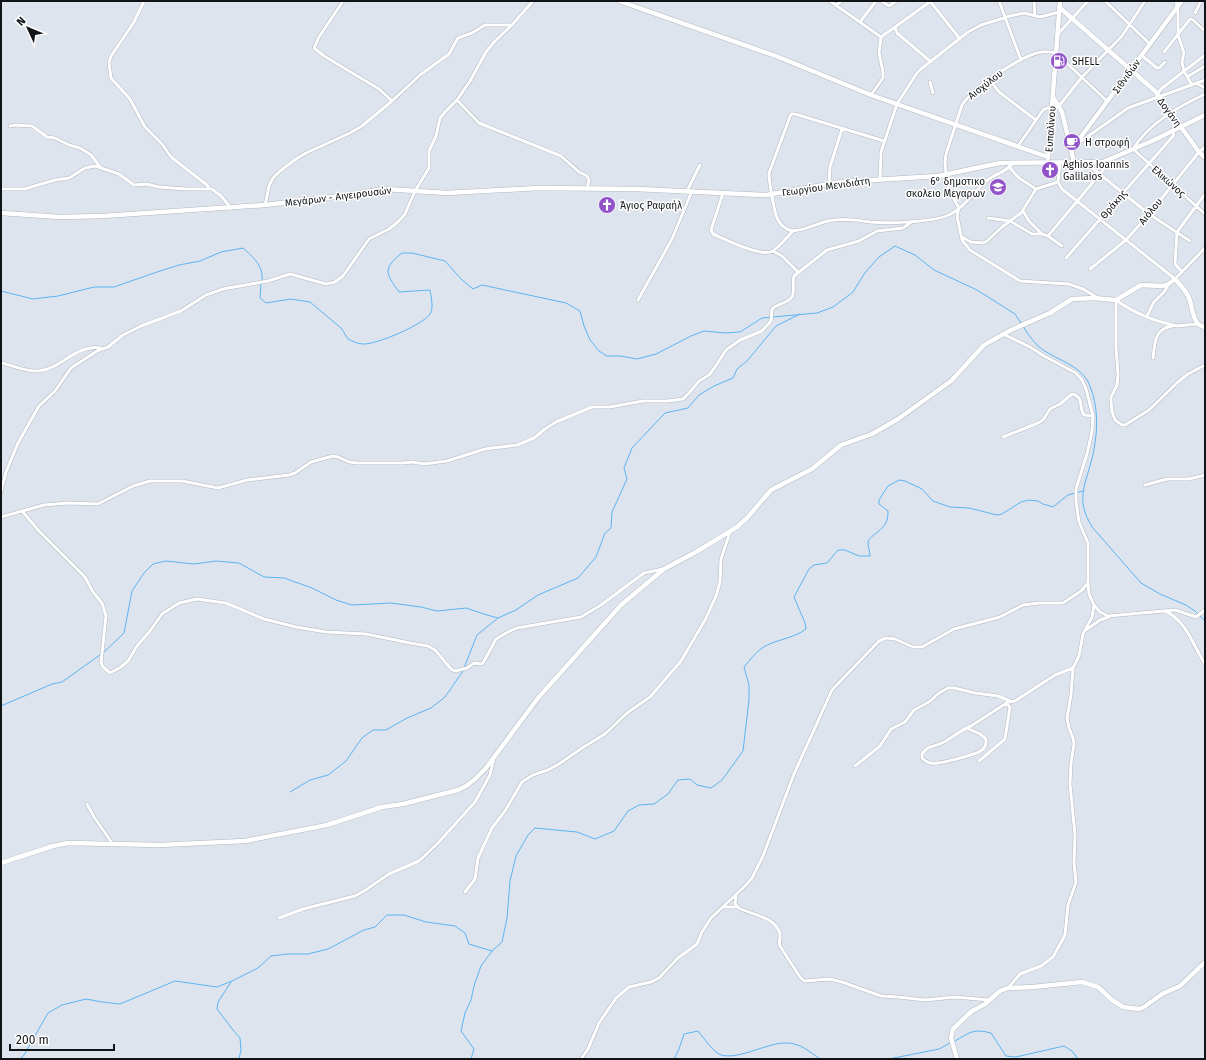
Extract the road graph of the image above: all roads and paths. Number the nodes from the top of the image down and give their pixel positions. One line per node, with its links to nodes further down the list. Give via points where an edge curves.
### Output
1 (144, 1): 99 (street, via 134,22 111,56 111,78 130,99 145,127 171,157)
2 (343, 1): 61 (street, via 314,48 379,89)
3 (533, 1): 29 (street)
4 (619, 1): 57 (street, via 776,56)
5 (830, 1): 20 (street)
6 (842, 1): 20 (street)
7 (876, 1): 27 (street)
8 (881, 1): 9 (street, via 889,6)
9 (896, 1)
10 (930, 1): 30 (street); 35 (street)
11 (999, 1): 25 (street)
12 (1034, 1): 24 (street)
13 (1060, 1): 22 (street, Ευπαλίνου)
14 (1088, 1): 26 (street)
15 (1106, 1): 28 (street)
16 (1145, 1): 28 (street)
17 (1176, 1): 21 (street)
18 (1182, 1): 21 (street, Σιθνιδών)
19 (1203, 1): 23 (street)
20 (836, 5): 27 (street)
21 (1176, 8): 32 (street); 36 (street, Σιθνιδών)
22 (1059, 9): 24 (street, via 1040,17); 26 (street, Δογάνη); 33 (street, Ευπαλίνου)
23 (1195, 13)
24 (1035, 15): 25 (street, via 1024,13)
25 (1005, 17): 35 (street, via 973,29); 42 (street)
26 (1072, 19): 33 (street); 37 (street, Δογάνη)
27 (860, 22): 34 (street)
28 (1130, 24): 36 (street); 37 (street)
29 (512, 26): 60 (street, via 486,52); 61 (street, via 485,25 461,37 449,54 420,75)
30 (895, 27): 34 (street); 43 (street, via 897,33)
31 (1205, 31): 32 (street, via 1191,19)
32 (1178, 35): 38 (street); 47 (street, via 1184,54)
33 (1057, 36): 39 (street, Ευπαλίνου)
34 (881, 37): 57 (street, via 879,52 883,78)
35 (960, 39): 43 (street)
36 (1150, 43): 40 (street, Σιθνιδών)
37 (1108, 51): 46 (street, Δογάνη); 48 (street)
38 (1164, 52)
39 (1056, 53): 42 (street, Αισχύλου, via 1040,52); 48 (street); 58 (street, Ευπαλίνου)
40 (1141, 55): 44 (street, via 1157,68); 46 (street, Σιθνιδών)
41 (1205, 55): 47 (street)
42 (1021, 60): 50 (street, Αισχύλου)
43 (930, 62): 63 (street, via 917,73)
44 (1165, 62)
45 (1205, 66): 49 (street)
46 (1130, 70): 59 (street, Δογάνη); 62 (street, Σιθνιδών)
47 (1184, 72): 49 (street); 59 (street, via 1160,90)
48 (1082, 77): 62 (street); 64 (street)
49 (1187, 77): 53 (street)
50 (990, 80): 68 (street, via 999,92); 69 (street, Αισχύλου, via 964,101)
51 (1205, 80): 53 (street)
52 (930, 82): 55 (street)
53 (1194, 84): 54 (street); 59 (street)
54 (1205, 88)
55 (933, 93)
56 (1205, 94): 66 (street)
57 (871, 95): 63 (street)
58 (1053, 96): 64 (street, Ευπαλίνου); 65 (street, Ευπαλίνου)
59 (1158, 96): 66 (street, Δογάνη); 75 (street, via 1128,108)
60 (457, 100): 100 (street, via 479,123 564,158 587,176); 102 (street, via 440,118 429,151 429,168)
61 (392, 101): 109 (street, via 356,130 306,153 286,166 270,182)
62 (1108, 102): 75 (street, Σιθνιδών)
63 (897, 104): 69 (street); 74 (street)
64 (1059, 106): 65 (street); 79 (street, Ευπαλίνου)
65 (1052, 107): 68 (street, via 1043,110); 82 (street, Ευπαλίνου)
66 (1170, 112): 71 (street, Δογάνη); 78 (street, via 1142,136)
67 (1205, 115): 71 (street, Γεωργίου Μενιδιάτη)
68 (1036, 120): 76 (street)
69 (955, 124): 76 (street); 92 (street, Αισχύλου, via 945,158)
70 (10, 126): 90 (street, via 32,126 47,137 80,148 91,155)
71 (1180, 127): 73 (street, Γεωργίου Μενιδιάτη); 80 (street, Δογάνη)
72 (842, 129): 74 (street); 96 (street, via 830,167); 105 (street, via 792,114 769,173)
73 (1172, 131): 78 (street, Γεωργίου Μενιδιάτη); 88 (street, Θράκης, via 1174,135)
74 (884, 142): 94 (street, via 880,157)
75 (1075, 145): 79 (street, Σιθνιδών)
76 (1018, 146): 82 (street)
77 (1205, 148): 80 (street, Αιόλου)
78 (1133, 149): 83 (street, Γεωργίου Μενιδιάτη); 88 (street, Ελικώνος)
79 (1071, 150): 86 (street, Ευπαλίνου)
80 (1199, 152): 81 (street, Δογάνη); 97 (street, Αιόλου)
81 (1205, 158)
82 (1048, 159): 84 (street, Γεωργίου Μενιδιάτη); 85 (street, Γεωργίου Μενιδιάτη)
83 (1108, 161): 87 (street, Γεωργίου Μενιδιάτη); 93 (street)
84 (1014, 162): 91 (street); 92 (street, Γεωργίου Μενιδιάτη)
85 (1060, 162): 86 (street, Γεωργίου Μενιδιάτη); 95 (street)
86 (1074, 162): 87 (street, Γεωργίου Μενιδιάτη)
87 (1086, 162): 93 (street)
88 (1148, 163): 97 (street, Ελικώνος); 106 (street, Θράκης)
89 (700, 165): 103 (street)
90 (101, 168): 98 (street, via 88,167 69,178 25,189); 99 (street, via 118,174 134,185 146,184 186,190)
91 (1010, 168): 101 (street, via 1019,178); 112 (street, via 986,182)
92 (946, 174): 94 (street, Γεωργίου Μενιδιάτη); 112 (street, Αισχύλου, via 949,190)
93 (1100, 175): 106 (street); 108 (street)
94 (880, 179): 96 (street, Γεωργίου Μενιδιάτη)
95 (1058, 182): 101 (street); 108 (street, via 1062,189)
96 (829, 184): 105 (street, Γεωργίου Μενιδιάτη)
97 (1172, 184): 110 (street, Ελικώνος); 115 (street, Αιόλου)
98 (1, 189)
99 (210, 189): 111 (street, via 221,196)
100 (587, 189): 102 (street, Μεγάρων - Αιγειρουσών, via 453,193); 103 (street, Μεγάρων - Αιγειρουσών)
101 (1036, 189): 113 (street)
102 (415, 191): 109 (street, Μεγάρων - Αιγειρουσών, via 385,189); 145 (street, via 402,218 389,229 369,239 345,274 335,282 326,284 290,274 268,281 223,289 206,295 181,311 140,326 108,348)
103 (690, 191): 104 (street, Μεγάρων - Αιγειρουσών); 138 (street, via 672,239)
104 (723, 193): 105 (street, Γεωργίου Μενιδιάτη); 130 (street, via 711,230 713,234 758,251)
105 (772, 193): 121 (street, via 778,219 786,229)
106 (1122, 193): 115 (street); 118 (street, Θράκης)
107 (1205, 194): 110 (street)
108 (1078, 201): 118 (street); 124 (street)
109 (265, 205): 111 (street, Μεγάρων - Αιγειρουσών)
110 (1196, 206): 116 (street, Ελικώνος); 122 (street)
111 (231, 208): 114 (street, Μεγάρων - Αιγειρουσών, via 82,217)
112 (959, 208): 119 (street, via 943,217); 125 (street, via 957,216)
113 (1023, 211): 120 (street); 123 (street)
114 (1, 213)
115 (1149, 214): 122 (street); 126 (street, Αιόλου)
116 (1205, 214)
117 (988, 218): 120 (street)
118 (1100, 219): 126 (street); 131 (street, Θράκης)
119 (913, 221): 121 (street, via 828,221); 133 (street, via 903,228 877,231 859,241 827,250)
120 (1010, 221): 123 (street, via 1032,234); 125 (street, via 983,243 971,242)
121 (793, 231): 130 (street)
122 (1177, 232): 127 (street); 134 (street, via 1175,264)
123 (1042, 234): 124 (street)
124 (1048, 236): 128 (street)
125 (962, 237): 137 (street, via 970,250 1020,281 1069,284 1083,288)
126 (1126, 240): 132 (street, Αιόλου); 135 (street)
127 (1190, 241)
128 (1062, 246)
129 (1205, 248): 134 (street)
130 (773, 251): 133 (street)
131 (1066, 258)
132 (1090, 269)
133 (798, 272): 154 (street, via 793,280 793,295 772,309 771,321 760,332 740,340 726,350 709,375 699,381 683,399 643,400 610,407 592,407 556,422 534,438 517,446 485,448 447,461 424,464 357,463 333,456 311,462 292,474 234,482 220,488 182,481 150,481 95,504 49,505)
134 (1182, 272): 135 (street)
135 (1175, 279): 136 (street); 141 (street, via 1189,297)
136 (1169, 283): 139 (street, via 1161,286 1141,285); 140 (street)
137 (1098, 298): 139 (street); 144 (street, via 1072,299 1050,313)
138 (638, 300)
139 (1116, 300): 140 (street); 148 (street, via 1118,372 1117,385 1111,399 1112,414 1118,422 1125,425 1149,410 1178,382)
140 (1147, 316): 142 (street)
141 (1197, 324): 142 (street); 143 (street)
142 (1178, 326): 146 (street, via 1161,329 1157,334)
143 (1205, 327)
144 (1003, 334): 149 (street, via 1028,345 1076,373 1086,390); 156 (street, via 984,345 951,382 898,418 872,434 841,446 812,469 771,490 747,518)
145 (101, 348): 147 (street, via 83,349 38,371); 153 (street, via 71,368 55,391 38,406 18,443)
146 (1153, 358)
147 (1, 363)
148 (1205, 365)
149 (1093, 416): 150 (street, via 1083,414 1080,398 1072,394 1050,409 1043,420); 158 (street, via 1090,441 1076,492 1078,517 1088,543)
150 (1002, 437)
151 (1205, 474): 152 (street, via 1189,479 1167,479)
152 (1145, 485)
153 (1, 492)
154 (22, 511): 155 (street); 157 (street, via 85,577 102,603 106,616 101,662 110,673 125,664 162,614 179,603 197,599 226,603 264,619 296,627 366,634 428,646 435,650 451,669 458,671 474,663 483,662 494,641 508,632 517,628 580,617 601,605 644,573)
155 (1, 517)
156 (730, 531): 157 (street); 174 (street, via 721,559 718,592 681,661 650,696 605,734 559,764 522,782 492,828 478,858 475,878)
157 (664, 568): 168 (street, via 612,614 538,698)
158 (1088, 583): 159 (street); 175 (street, via 1065,602 1023,605 1000,617 952,630 922,647 910,646 895,639 886,638 879,641 832,690 794,774 760,863 752,878)
159 (1094, 605): 162 (street, via 1102,614); 163 (street, via 1092,616)
160 (1205, 610): 161 (street, via 1196,617 1175,610)
161 (1165, 611): 162 (street); 164 (street, via 1173,615 1184,628)
162 (1112, 616): 163 (street, via 1100,620)
163 (1084, 631): 165 (street, via 1079,656)
164 (1205, 664)
165 (1072, 668): 166 (street, via 1055,675 1015,701); 180 (street, via 1067,721 1074,744 1070,784 1076,886 1068,905 1065,935 1057,950 1041,966 1020,974)
166 (1008, 702): 167 (street); 169 (street, via 1010,707 1005,739); 170 (street, via 998,696 948,688 914,710 905,722 891,729 880,746)
167 (966, 728): 167 (street, via 941,744 929,747 922,754 922,758 931,764 959,759 981,751 986,739)
168 (494, 758): 172 (street, via 474,780 458,790 382,807 335,823 228,843); 178 (street, via 490,775 475,802 419,861 389,874 355,896)
169 (979, 761)
170 (855, 766)
171 (87, 804): 172 (street)
172 (112, 843): 173 (street, via 62,844)
173 (1, 863)
174 (465, 892)
175 (736, 895): 176 (street); 177 (street, via 735,904)
176 (723, 907): 177 (street); 182 (street, via 709,921 697,944 678,958 659,978 629,987 616,998 599,1023)
177 (739, 908): 181 (street, via 766,919 777,927 780,946 804,980 826,978 880,996 925,1000 956,997)
178 (279, 918)
179 (1205, 962): 180 (street, via 1180,986 1139,1009 1120,1005 1098,987 1082,982)
180 (1008, 988): 181 (street)
181 (989, 1000): 183 (street, via 967,1015 952,1031 951,1038)
182 (581, 1059)
183 (957, 1059)

